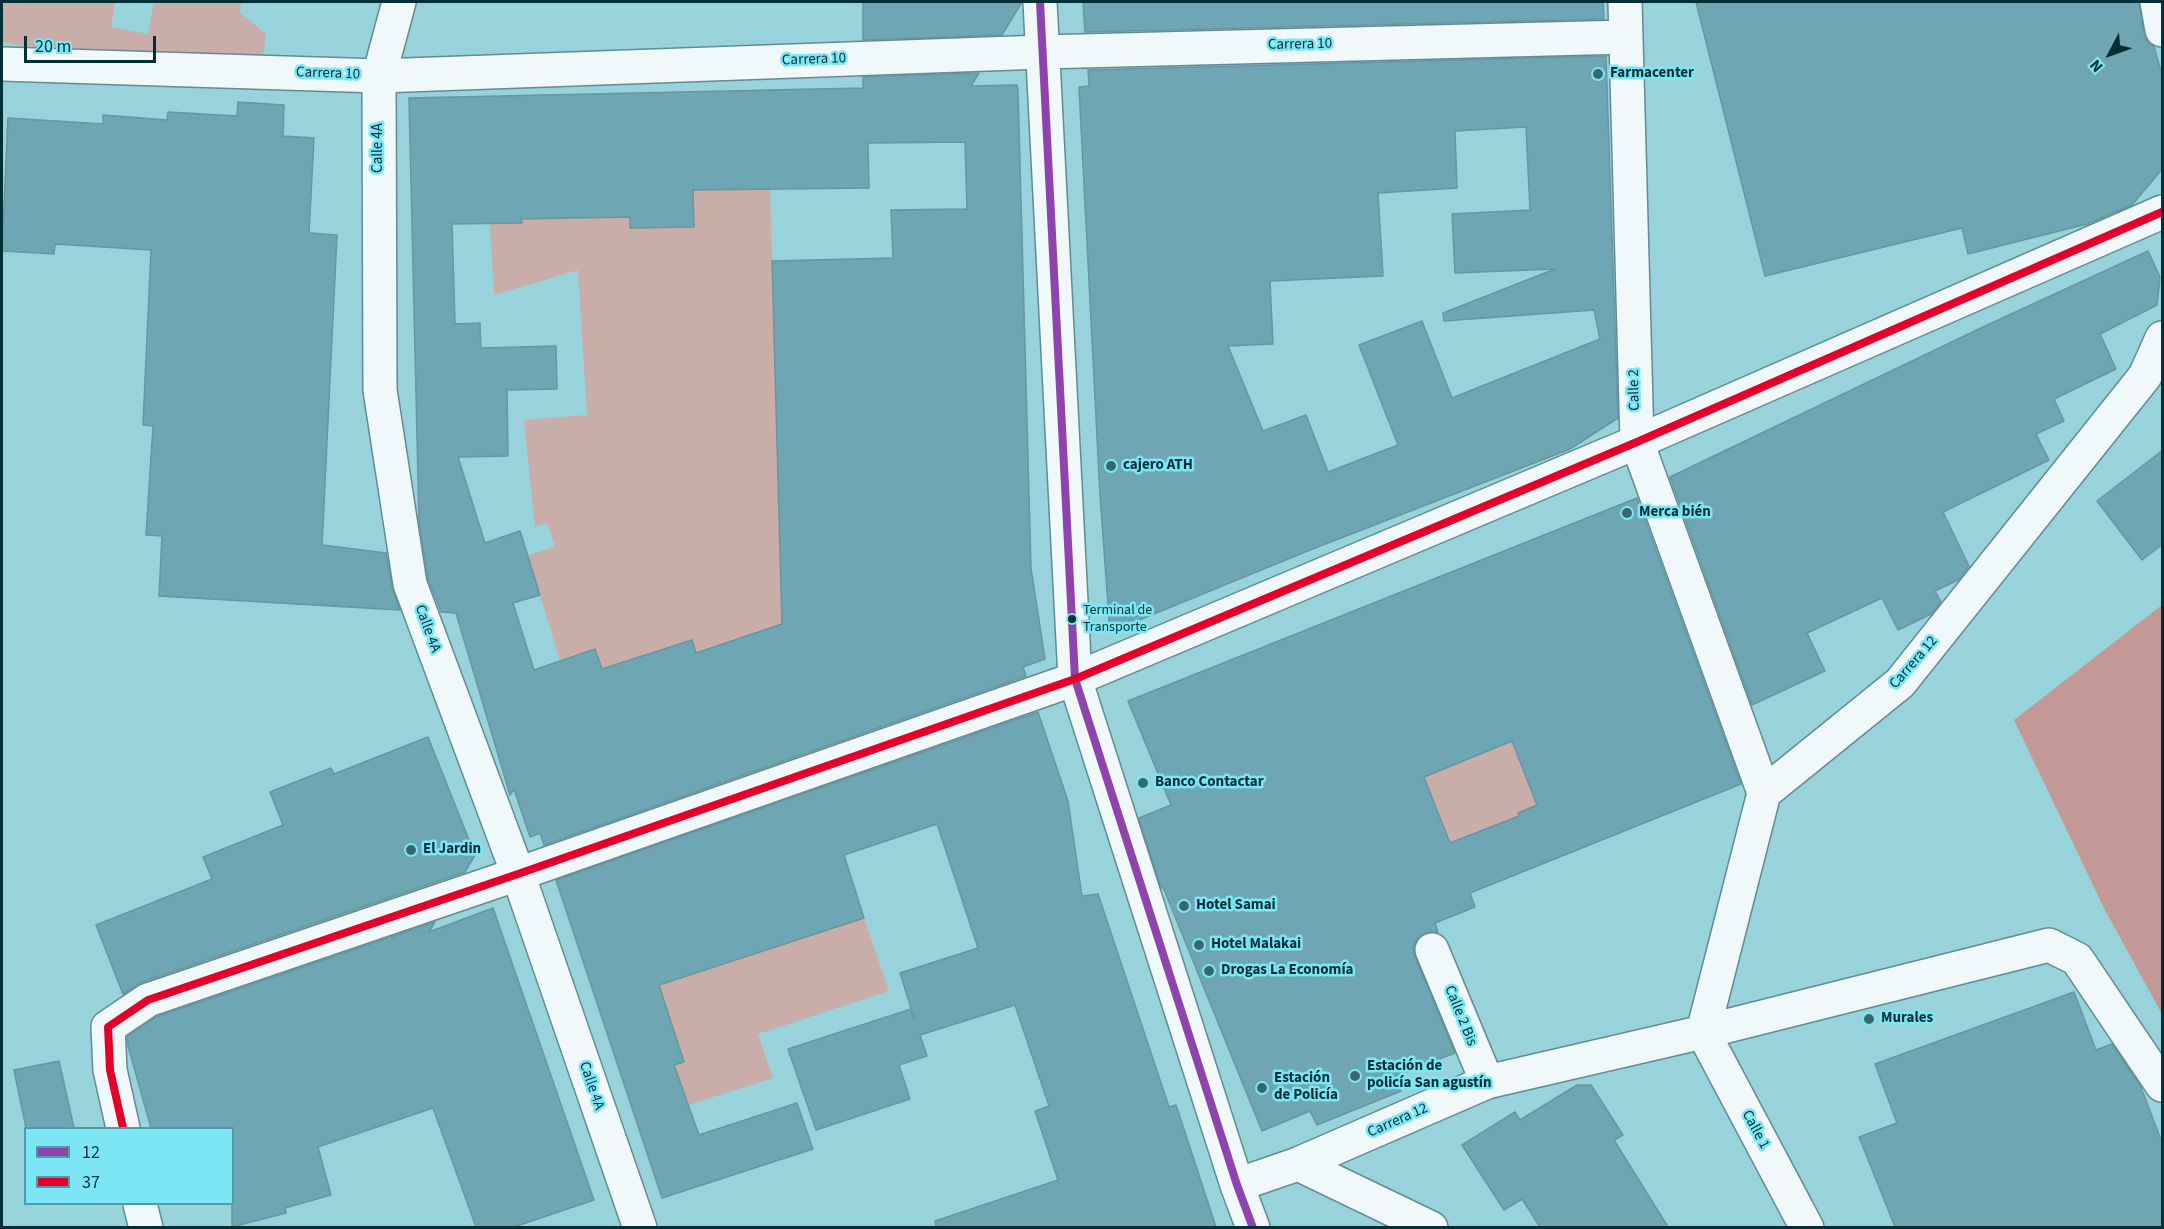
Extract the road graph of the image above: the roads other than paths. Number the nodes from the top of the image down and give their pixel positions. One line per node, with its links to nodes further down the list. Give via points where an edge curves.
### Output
1 (399, 2): 9 (street, Calle 4A)
2 (1040, 2): 7 (street)
3 (1625, 2): 6 (street, Calle 2)
4 (2157, 2): 5 (street)
5 (2163, 30)
6 (1626, 37): 7 (street, Carrera 10); 12 (street, Calle 2)
7 (1042, 52): 9 (street, Carrera 10); 13 (street)
8 (2, 64): 9 (street, Carrera 10)
9 (379, 76): 15 (street, Calle 4A, via 380,390 410,584)
10 (2163, 212): 12 (street)
11 (2163, 338): 14 (street, Carrera 12, via 2145,376 1900,683)
12 (1637, 442): 13 (street); 14 (street, Calle 2)
13 (1075, 680): 15 (street); 22 (street)
14 (1764, 793): 17 (street)
15 (518, 874): 20 (street, via 148,1000 108,1028 110,1070); 25 (street, Calle 4A)
16 (1432, 950): 18 (street, Calle 2 Bis)
17 (1703, 1032): 18 (street, Carrera 12); 19 (street, Carrera 12, via 2049,945 2078,959); 28 (street, Calle 1)
18 (1487, 1082): 21 (street, Carrera 12)
19 (2163, 1086)
20 (123, 1127)
21 (1298, 1164): 22 (street, Carrera 12); 27 (street)
22 (1237, 1185): 26 (street)
23 (140, 1205): 24 (street)
24 (146, 1227)
25 (640, 1227)
26 (1253, 1227)
27 (1431, 1227)
28 (1807, 1227)

